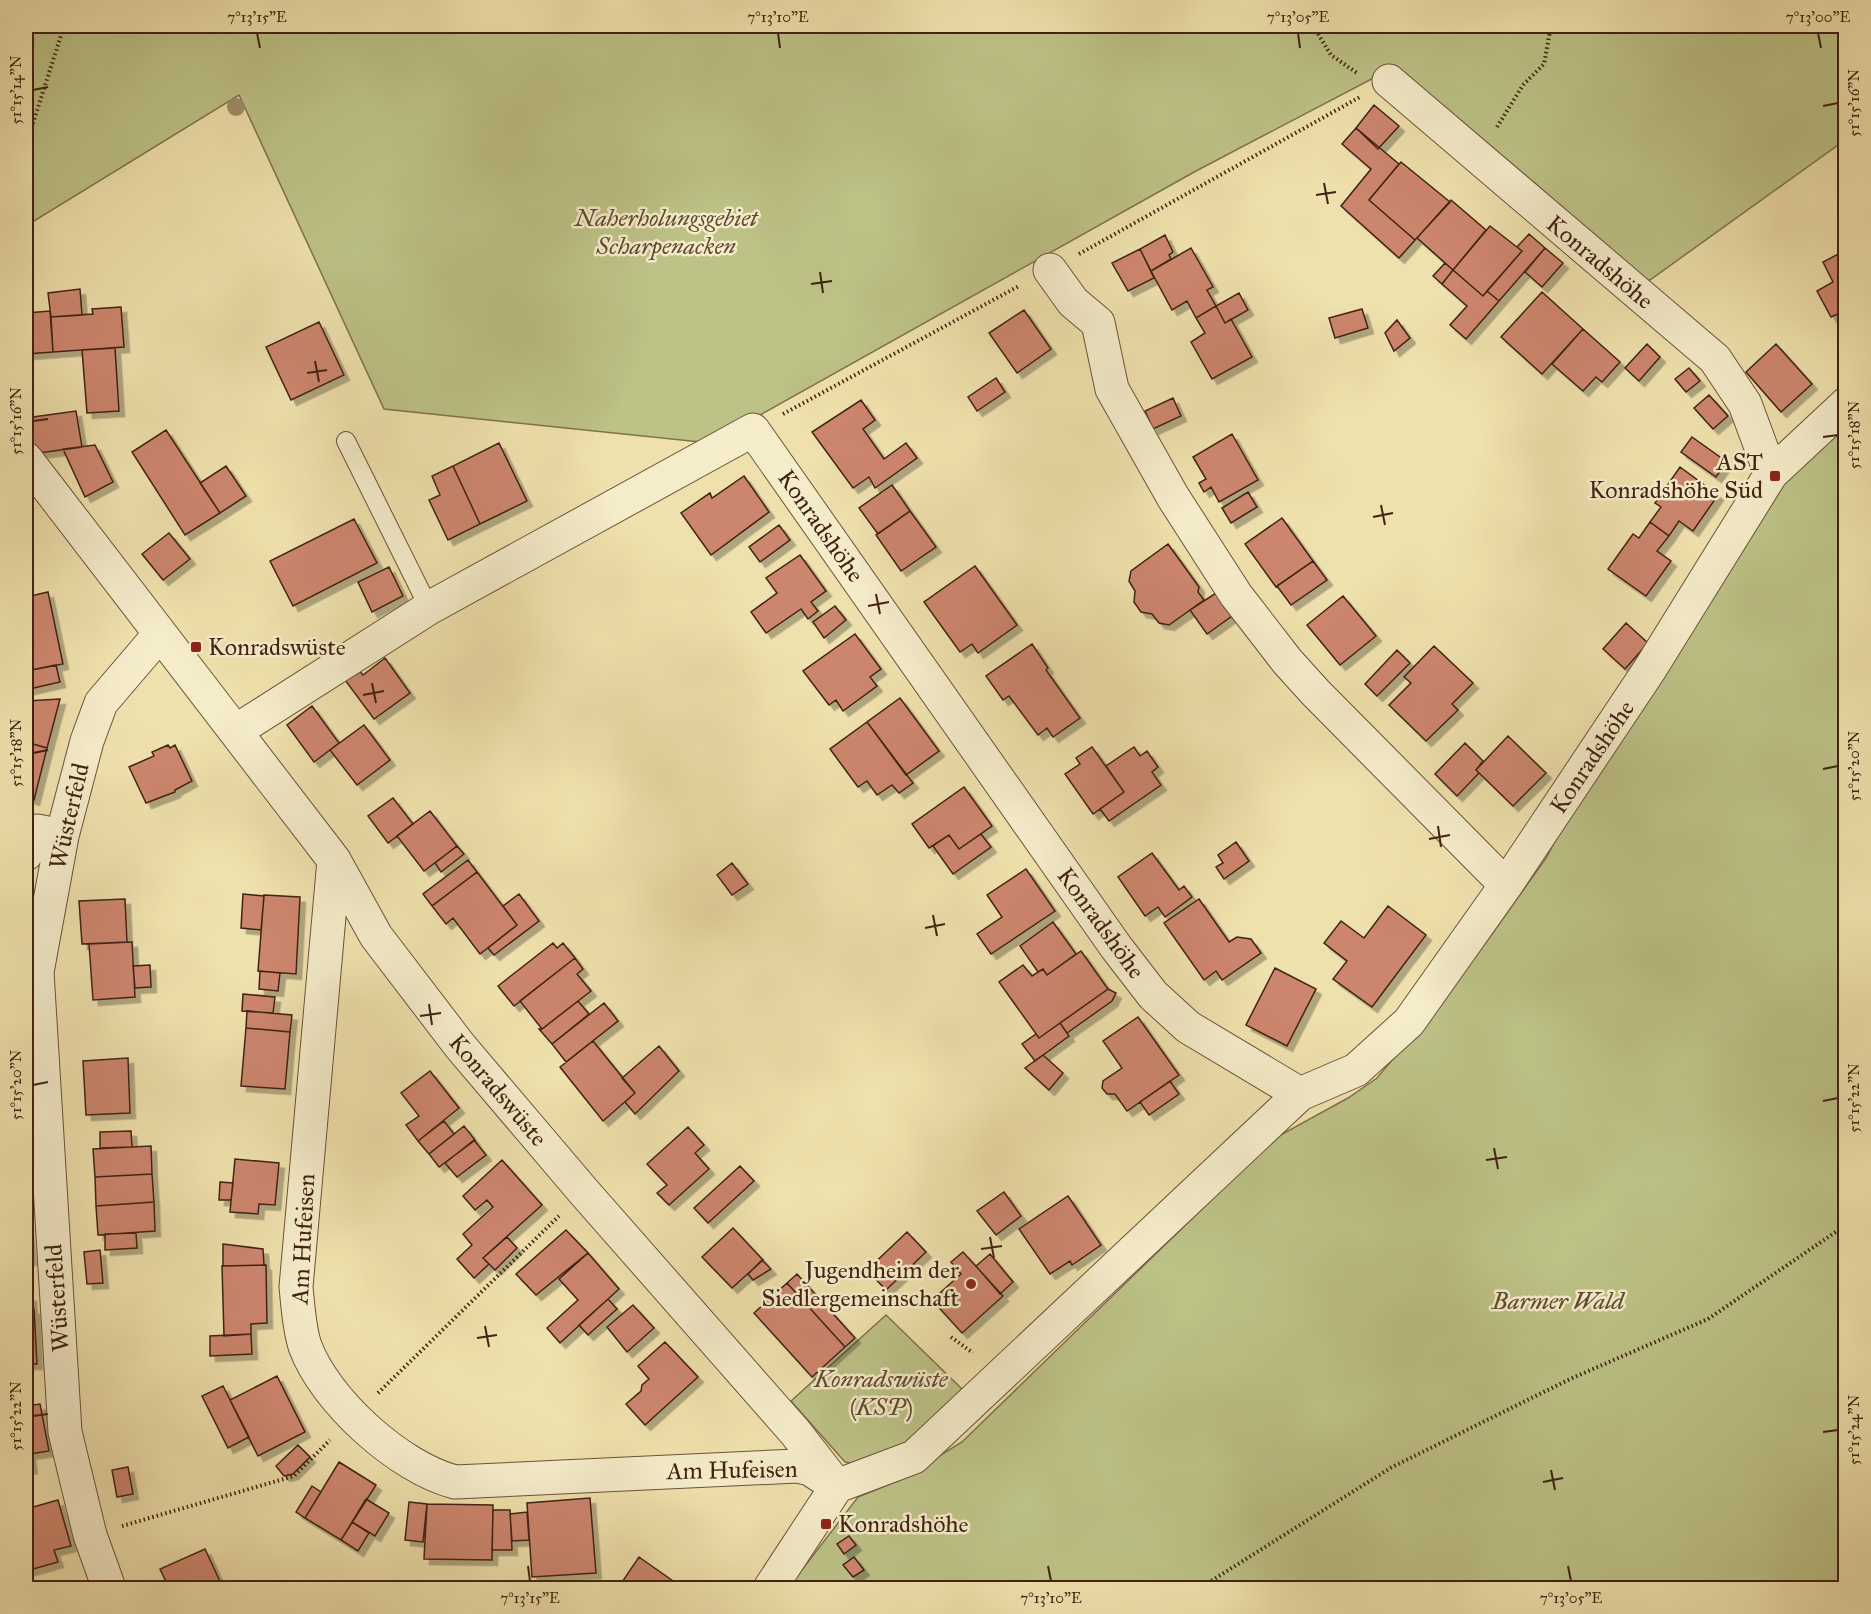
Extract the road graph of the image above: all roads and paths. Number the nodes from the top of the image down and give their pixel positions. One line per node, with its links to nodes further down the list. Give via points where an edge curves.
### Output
1 (64, 26): 5 (path)
2 (1316, 26): 4 (path, via 1331,55 1344,67 1362,76)
3 (1551, 26): 6 (path, via 1544,64 1523,85)
4 (1389, 81): 6 (street, Konradshöhe)
5 (26, 145)
6 (1480, 159): 11 (street, Konradshöhe, via 1715,359 1745,404)
7 (1050, 270): 18 (street, via 1073,302 1098,324 1112,388 1173,496 1236,595 1287,662)
8 (1845, 404): 11 (street, Konradshöhe)
9 (346, 441): 12 (lane)
10 (26, 459): 13 (street, Konradswüste)
11 (1771, 474): 18 (street, Konradshöhe, via 1650,669)
12 (429, 608): 14 (street, Konradshöhe); 19 (street, Konradshöhe, via 753,430 1154,996 1188,1027)
13 (159, 635): 14 (street, Konradswüste); 15 (street, Wüsterfeld, via 101,703)
14 (236, 731): 17 (street, Konradswüste)
15 (62, 836): 16 (street, via 37,831); 24 (street, Wüsterfeld, via 37,972 65,1431)
16 (26, 854)
17 (334, 860): 20 (street, Konradswüste, via 376,936 460,1046); 22 (street, Am Hufeisen, via 296,1287 306,1347 337,1397)
18 (1506, 885): 19 (street, Konradshöhe, via 1409,1022 1356,1070)
19 (1300, 1094): 23 (street, Konradshöhe, via 914,1457)
20 (584, 1192): 22 (path); 23 (street, Konradswüste, via 795,1432)
21 (1845, 1225): 27 (path, via 1708,1319 1570,1379 1392,1467)
22 (355, 1415): 23 (street, Am Hufeisen, via 402,1459 433,1476 455,1482 797,1466 810,1469); 24 (path, via 294,1476)
23 (837, 1486): 26 (street)
24 (90, 1535): 25 (street, Wüsterfeld)
25 (109, 1588)
26 (770, 1588)
27 (1200, 1588)

